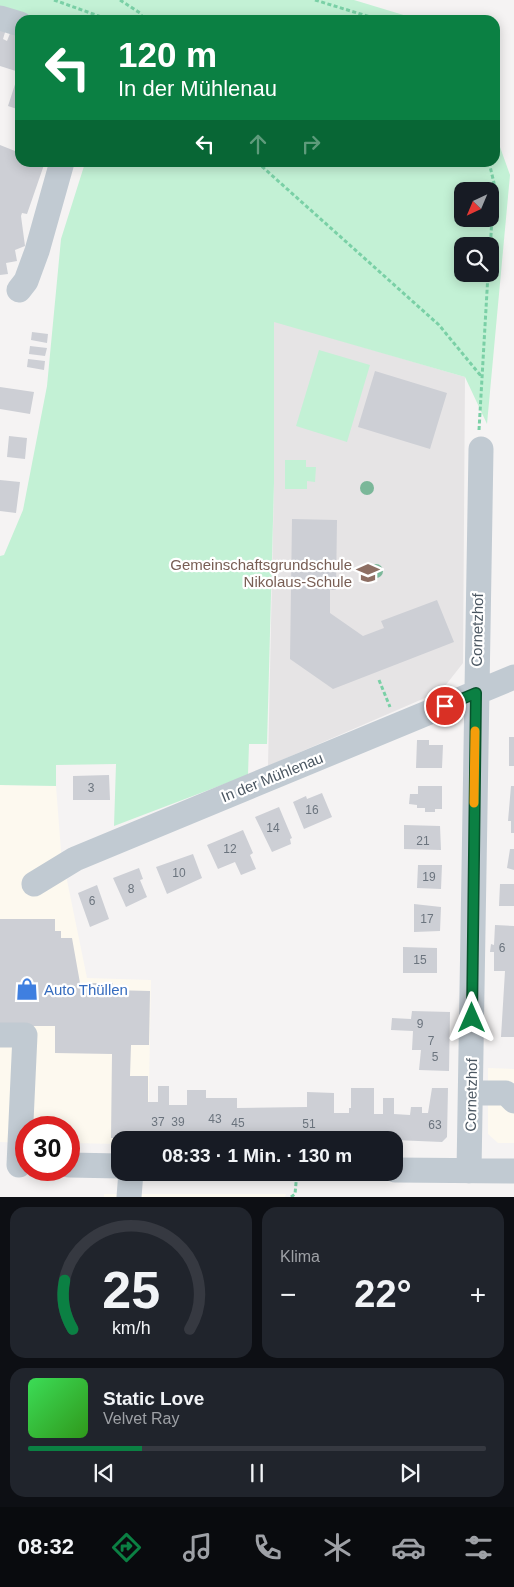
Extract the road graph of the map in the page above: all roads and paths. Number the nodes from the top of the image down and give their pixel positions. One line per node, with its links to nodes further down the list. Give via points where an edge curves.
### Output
1 (54, 0): 4 (path)
2 (120, 0): 5 (path)
3 (315, 0): 6 (path)
4 (96, 15)
5 (141, 15)
6 (364, 15)
7 (0, 18): 8 (street)
8 (15, 22)
9 (61, 167): 14 (street, via 37,251 26,281)
10 (262, 167): 15 (path, via 440,326)
11 (490, 167): 12 (path, via 494,183)
12 (491, 237)
13 (487, 282): 15 (path)
14 (19, 290)
15 (481, 376): 16 (path, via 478,422)
16 (481, 449): 19 (street, Cornetzhof)
17 (514, 677): 19 (street, In der Mühlenau)
18 (379, 680): 20 (path)
19 (476, 693): 20 (street, In der Mühlenau); 23 (street, Cornetzhof)
20 (398, 725): 21 (street, In der Mühlenau, via 75,859)
21 (34, 884)
22 (0, 1035): 25 (street, via 25,1035)
23 (472, 1094): 24 (street, via 506,1093); 30 (street, Cornetzhof)
24 (514, 1101)
25 (10, 1114): 26 (street)
26 (15, 1165)
27 (80, 1165): 28 (street)
28 (111, 1166)
29 (403, 1170): 30 (street)
30 (470, 1171): 31 (street)
31 (514, 1171)
32 (130, 1181): 34 (street)
33 (296, 1181): 35 (path, via 294,1194)
34 (129, 1197)
35 (290, 1197)

